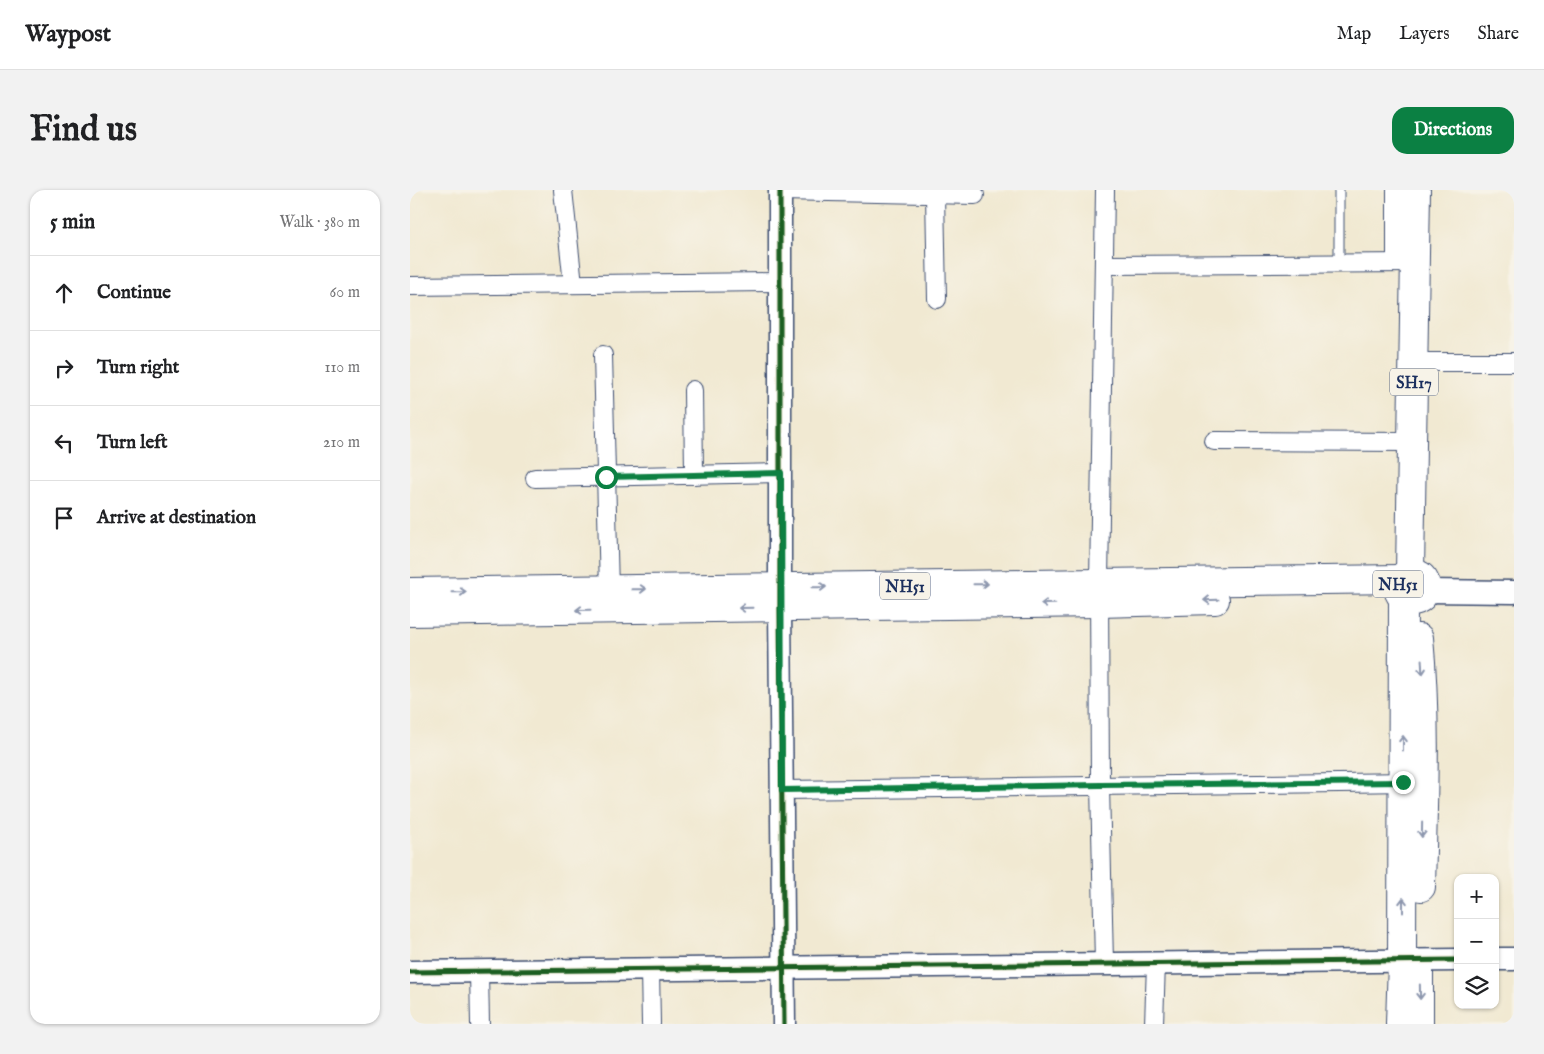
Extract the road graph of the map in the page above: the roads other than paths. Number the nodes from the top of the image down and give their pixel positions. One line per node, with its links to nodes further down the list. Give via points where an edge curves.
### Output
1 (563, 190): 13 (street)
2 (780, 190): 7 (street); 12 (street)
3 (1105, 190): 11 (street)
4 (1339, 190): 10 (lane)
5 (1396, 190): 9 (street)
6 (1416, 190): 9 (main road, SH17)
7 (935, 194): 8 (street); 15 (street)
8 (975, 195)
9 (1405, 263): 10 (street); 17 (main road, SH17)
10 (1339, 264): 11 (street)
11 (1104, 265): 30 (street)
12 (780, 282): 13 (street); 22 (street)
13 (574, 284): 14 (street)
14 (410, 286)
15 (937, 299)
16 (603, 355): 24 (street)
17 (1414, 362): 18 (street); 21 (main road, SH17)
18 (1514, 362)
19 (694, 390): 23 (street)
20 (1214, 441): 21 (street)
21 (1413, 442): 27 (main road, SH17)
22 (781, 473): 23 (street); 31 (street)
23 (694, 475): 24 (street)
24 (606, 477): 25 (street); 26 (street)
25 (535, 478)
26 (608, 590): 28 (main road, NH51, one-way to 26); 31 (main road, NH51, one-way to 31)
27 (1409, 590): 29 (street); 30 (main road, NH51); 33 (main road, NH51, via 1422,669)
28 (410, 592)
29 (1514, 592)
30 (1099, 593): 31 (main road, NH51); 34 (street)
31 (781, 597): 32 (main road, NH51, one-way to 32); 35 (street)
32 (410, 612)
33 (1413, 782): 34 (street); 39 (main road, NH51)
34 (1100, 785): 35 (street); 40 (street)
35 (782, 790): 42 (street)
36 (1514, 958): 37 (street)
37 (1499, 959)
38 (1454, 960): 39 (street)
39 (1411, 961): 41 (street); 50 (main road, NH51); 51 (main road, NH51, one-way to 51)
40 (1104, 963): 41 (street); 42 (street)
41 (1156, 963): 49 (street)
42 (784, 967): 43 (street); 48 (street)
43 (650, 969): 44 (street); 47 (street)
44 (480, 971): 45 (street); 46 (street)
45 (410, 972)
46 (480, 1024)
47 (651, 1024)
48 (784, 1024)
49 (1154, 1024)
50 (1400, 1024)
51 (1420, 1024)

